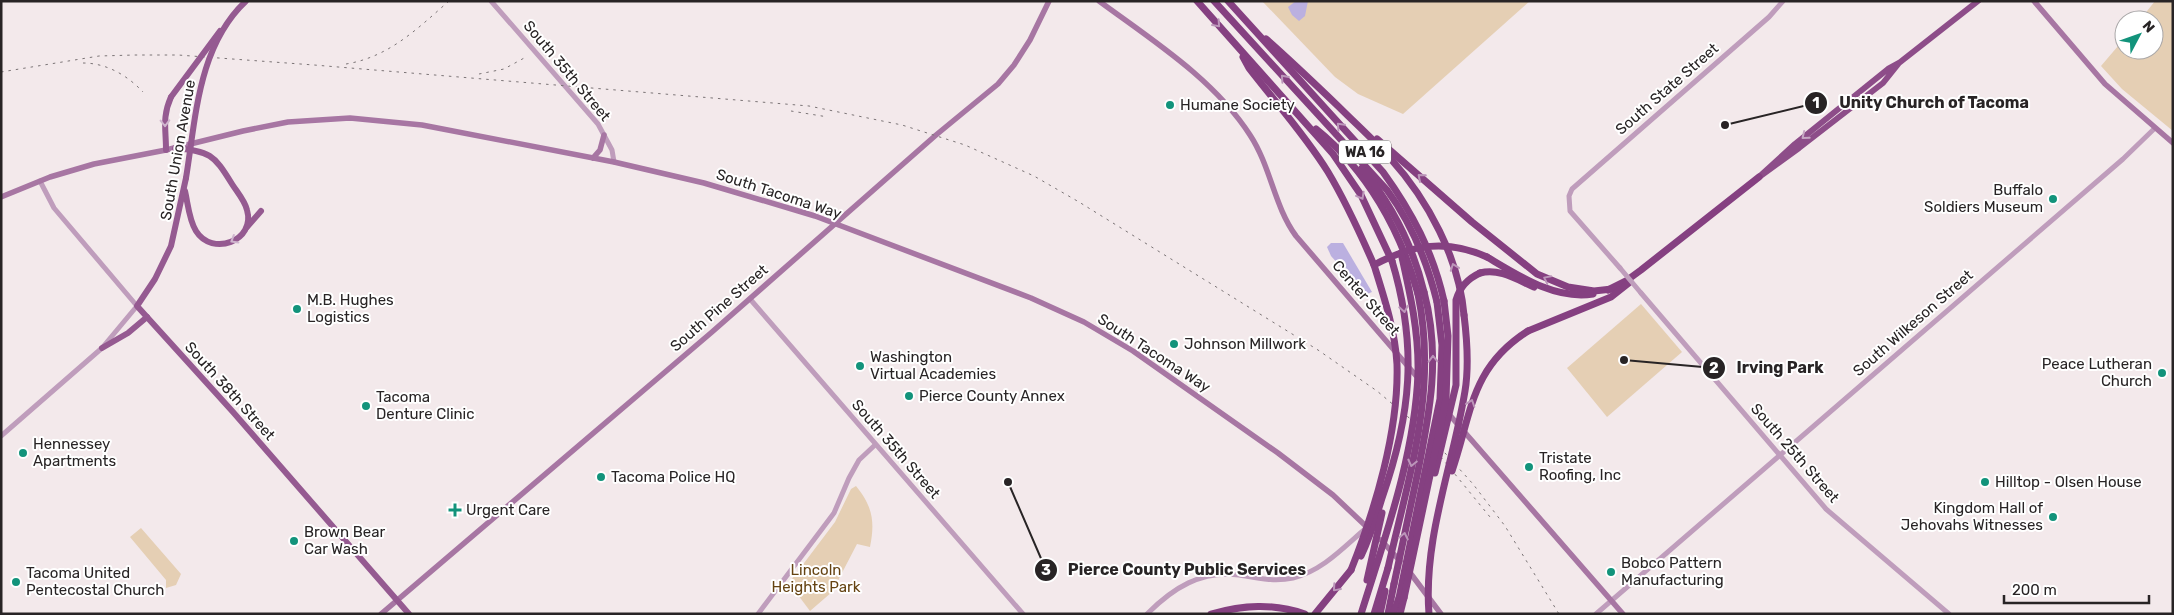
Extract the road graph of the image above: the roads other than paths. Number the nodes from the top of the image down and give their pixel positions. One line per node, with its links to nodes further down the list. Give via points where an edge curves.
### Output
1 (246, 1): 11 (main road, South Union Avenue, bridge)
2 (491, 1): 18 (street, South 35th Street, via 598,124)
3 (1049, 1): 30 (main road, South Pine Street, via 1030,40 998,84)
4 (1099, 1): 53 (main road, Center Street, via 1183,65 1234,114 1260,153 1282,211 1296,236)
5 (1197, 1): 13 (highway, WA 16, one-way to 13)
6 (1214, 1): 15 (highway, one-way to 6)
7 (1228, 1): 12 (highway, WA 16)
8 (1783, 1): 27 (street, South State Street, via 1769,17 1578,182)
9 (1978, 1): 24 (highway, via 1872,81)
10 (2034, 1): 17 (main road, via 2104,84)
11 (232, 17): 21 (main road, one-way to 21, bridge, via 171,97 164,122); 26 (main road, South Union Avenue, bridge, via 211,53 204,73)
12 (1250, 26): 14 (highway); 39 (highway, WA 16, one-way to 12, via 1438,274 1404,200 1383,172)
13 (1237, 46): 16 (highway, WA 16); 33 (highway, via 1338,189)
14 (1318, 87): 35 (highway, one-way to 14, via 1594,291 1568,287 1537,274 1472,222); 48 (highway, one-way to 14, bridge, via 1465,390 1464,315 1454,269 1421,199 1390,158)
15 (1312, 109): 36 (highway, via 1362,168 1391,209 1408,240); 39 (highway, via 1371,171 1399,206 1421,250)
16 (1300, 116): 36 (highway, via 1328,139 1380,204); 46 (highway, WA 16, one-way to 46, bridge, via 1333,154 1372,216 1392,261 1404,308 1409,361 1403,421)
17 (2155, 128): 19 (main road); 45 (street, South Wilkeson Street)
18 (604, 135): 22 (main road, via 600,150); 23 (street, South 35th Street)
19 (2173, 143)
20 (175, 148): 21 (main road, South Tacoma Way); 22 (main road, South Tacoma Way, via 288,122 361,118 416,124); 31 (main road, via 209,154 223,169 247,210)
21 (166, 150): 25 (main road, South Tacoma Way, via 90,165)
22 (593, 158): 23 (main road, South Tacoma Way)
23 (614, 162): 30 (main road, South Tacoma Way, via 738,192)
24 (1759, 176): 34 (highway)
25 (40, 181): 28 (main road, South Tacoma Way); 40 (street, South 38th Street, via 54,208)
26 (185, 187): 31 (main road, one-way to 26, via 239,238 227,244 207,242 194,227); 40 (main road, South Union Avenue, via 171,246)
27 (1569, 196): 45 (street, South 25th Street, bridge, via 1571,212)
28 (1, 197)
29 (261, 211): 31 (main road)
30 (835, 224): 38 (main road, South Pine Street); 49 (main road, South Tacoma Way, via 1031,298 1108,336 1167,374 1314,480)
31 (246, 228)
32 (1401, 253): 33 (highway, bridge); 37 (highway, bridge, via 1434,245 1461,247 1550,290); 63 (highway, bridge, via 1417,343 1416,400 1399,483)
33 (1374, 265): 51 (highway, bridge, via 1393,334 1397,363 1396,406 1373,506)
34 (1641, 270): 35 (highway); 48 (highway, one-way to 34, bridge, via 1478,385 1497,356 1528,331 1611,297 1627,286)
35 (1612, 289): 37 (highway)
36 (1421, 293): 50 (highway, one-way to 50, bridge, via 1426,372 1423,407); 66 (highway, one-way to 36, bridge, via 1433,388 1433,344)
37 (1572, 294): 47 (highway, bridge, via 1548,293 1496,271 1480,273 1468,280 1456,300 1454,399)
38 (750, 299): 44 (street, South 35th Street); 52 (main road, South Pine Street)
39 (1440, 301): 47 (highway, WA 16, bridge, via 1448,336 1446,400); 67 (highway, bridge, via 1440,399 1403,582)
40 (137, 306): 41 (main road, South 38th Street); 42 (street)
41 (147, 317): 42 (main road); 52 (main road, South 38th Street)
42 (102, 348): 43 (street)
43 (1, 436)
44 (875, 445): 57 (street, via 859,460 834,513); 58 (street, South 35th Street)
45 (1779, 456): 53 (street, South Wilkeson Street); 73 (street, South 25th Street, via 1826,509)
46 (1391, 473): 51 (highway, WA 16, bridge, via 1369,540); 63 (highway, bridge)
47 (1426, 499): 68 (highway, WA 16, bridge)
48 (1442, 500): 69 (highway, bridge, via 1430,560)
49 (1368, 527): 59 (street, via 1324,564 1306,574 1278,580 1228,574 1202,577 1172,591); 70 (main road, South Tacoma Way, via 1398,558)
50 (1388, 568): 64 (highway); 65 (highway)
51 (1351, 570): 54 (highway, WA 16, one-way to 54)
52 (397, 600): 55 (main road, South Pine Street); 56 (main road, South 38th Street)
53 (1611, 600): 71 (street, South Wilkeson Street); 72 (main road, Center Street)
54 (1321, 606): 61 (highway); 62 (highway, WA 16)
55 (381, 614)
56 (409, 614)
57 (758, 614)
58 (1023, 614)
59 (1147, 614)
60 (1211, 614): 61 (highway, via 1244,606 1267,606)
61 (1306, 614)
62 (1315, 614)
63 (1360, 614)
64 (1374, 614)
65 (1380, 614)
66 (1388, 614)
67 (1393, 614)
68 (1400, 614)
69 (1430, 614)
70 (1441, 614)
71 (1596, 614)
72 (1623, 614)
73 (1949, 614)

